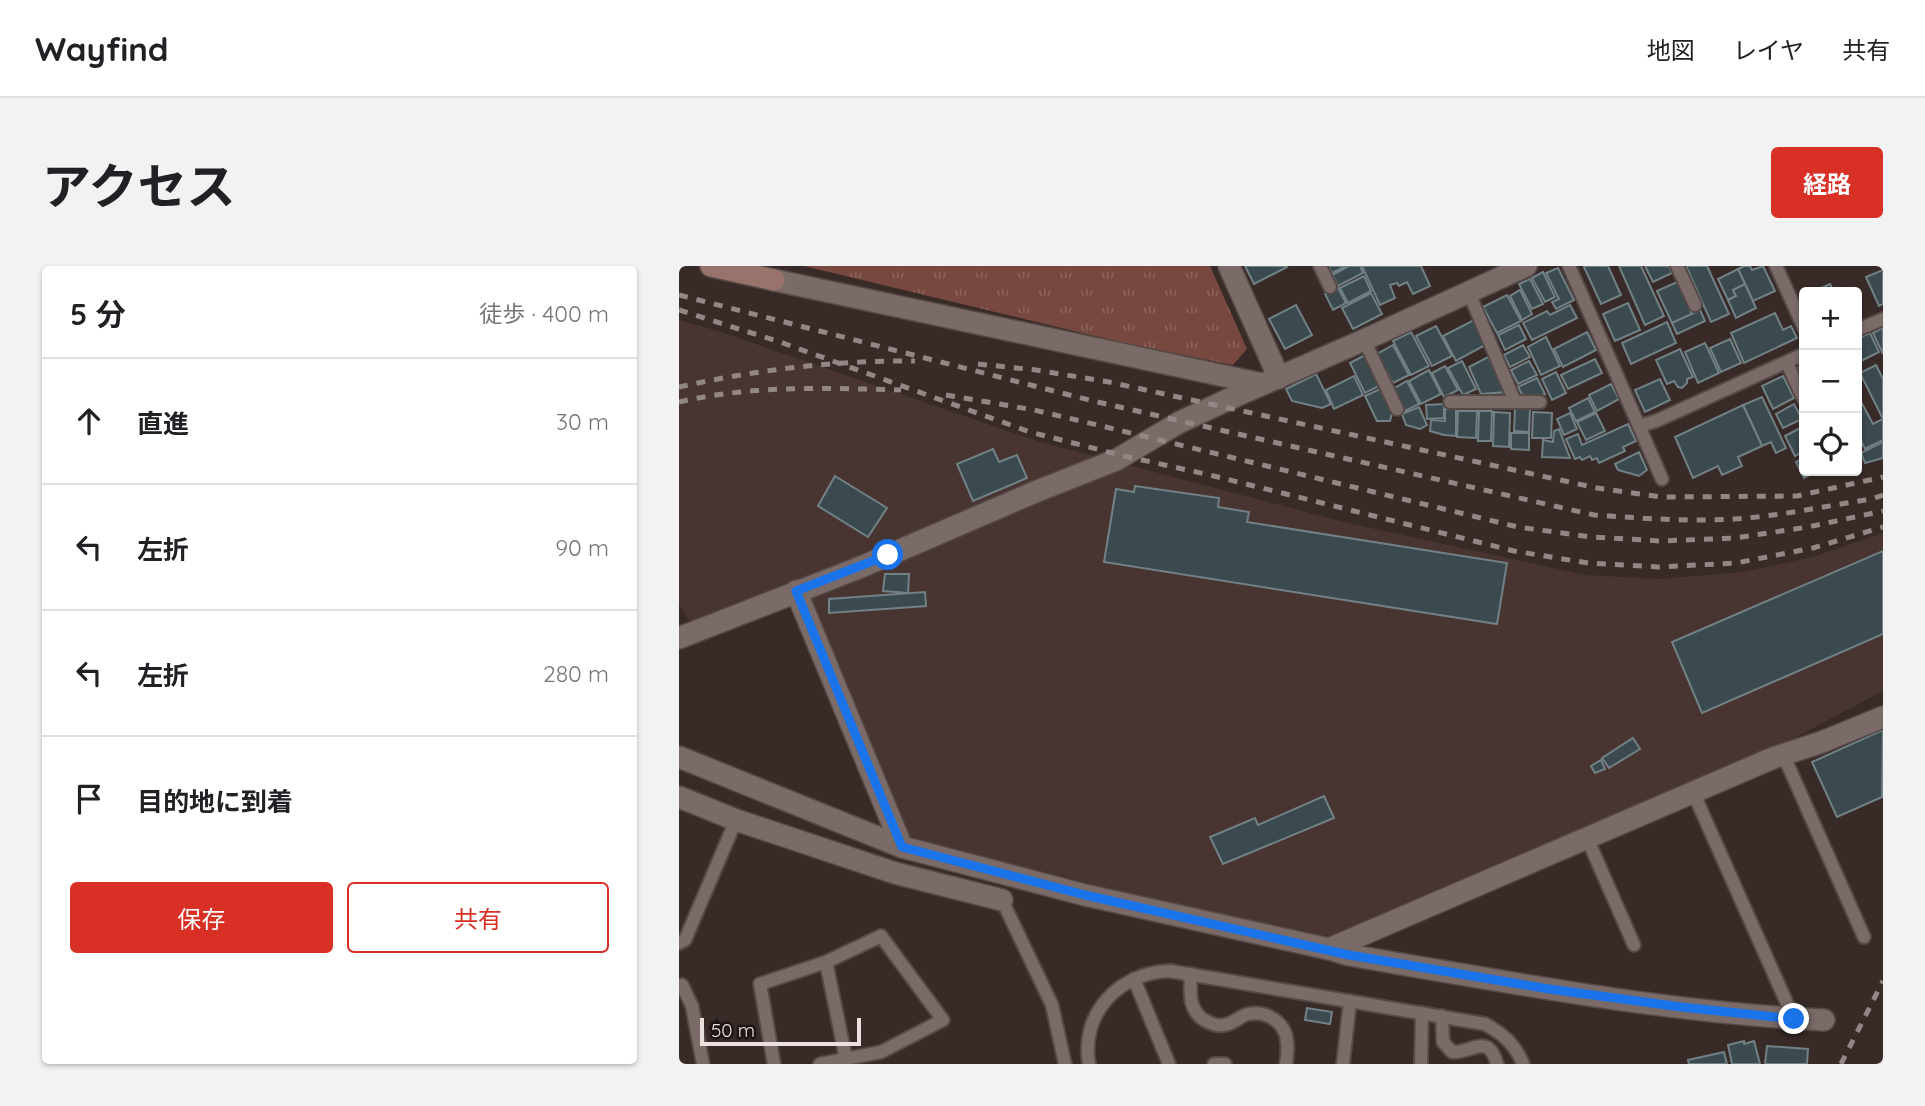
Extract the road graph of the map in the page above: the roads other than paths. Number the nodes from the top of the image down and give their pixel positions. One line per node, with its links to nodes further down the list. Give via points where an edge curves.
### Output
1 (711, 266): 17 (street)
2 (1229, 266): 17 (street)
3 (1320, 266): 8 (lane)
4 (1526, 266): 9 (street)
5 (1569, 266): 23 (lane)
6 (1677, 266): 10 (lane)
7 (1776, 266): 11 (lane)
8 (1330, 287)
9 (1469, 293): 14 (street); 20 (lane)
10 (1695, 305)
11 (1799, 317)
12 (1883, 319): 13 (lane)
13 (1862, 328)
14 (1364, 340): 17 (street); 22 (lane)
15 (1799, 356): 16 (lane)
16 (1787, 362): 18 (lane); 23 (lane)
17 (1271, 381): 25 (street, via 1180,422 1116,460)
18 (1799, 389)
19 (1450, 402): 20 (lane)
20 (1515, 402): 21 (lane)
21 (1539, 402)
22 (1398, 409)
23 (1639, 426): 24 (lane)
24 (1662, 479)
25 (796, 591): 26 (street); 34 (street)
26 (682, 632)
27 (1883, 717): 28 (street)
28 (1783, 754): 30 (street); 36 (lane)
29 (679, 757): 34 (street)
30 (1693, 792): 33 (street); 47 (lane)
31 (679, 797): 32 (street)
32 (736, 821): 35 (street, via 895,873); 37 (lane, via 685,940)
33 (1587, 838): 38 (lane); 39 (street)
34 (902, 847): 39 (street, via 1085,895)
35 (1002, 900): 55 (lane, via 1052,1005)
36 (1864, 937)
37 (679, 943)
38 (1634, 945)
39 (1329, 949): 47 (street, via 1549,989)
40 (827, 962): 49 (lane, via 881,936 943,1020); 50 (lane); 52 (lane, via 760,984)
41 (1191, 974): 42 (lane, via 1154,971); 44 (lane); 60 (lane, via 1193,1007 1204,1021 1224,1025 1251,1013 1276,1020 1286,1034)
42 (1134, 979): 56 (lane, via 1100,1008 1088,1038); 57 (lane)
43 (679, 987): 51 (lane, via 692,1006)
44 (1350, 1001): 45 (lane); 61 (lane)
45 (1422, 1013): 46 (lane); 62 (lane)
46 (1443, 1016): 63 (lane, via 1447,1048 1459,1052 1486,1046); 64 (lane, via 1485,1024 1497,1031 1509,1040)
47 (1794, 1019): 48 (street)
48 (1824, 1020)
49 (885, 1050): 50 (lane); 54 (lane)
50 (846, 1059): 53 (lane)
51 (703, 1064)
52 (774, 1064)
53 (820, 1064)
54 (888, 1064)
55 (1065, 1064)
56 (1089, 1064)
57 (1169, 1064)
58 (1214, 1064): 59 (lane)
59 (1226, 1064)
60 (1286, 1064)
61 (1343, 1064)
62 (1421, 1064)
63 (1497, 1064)
64 (1523, 1064)

